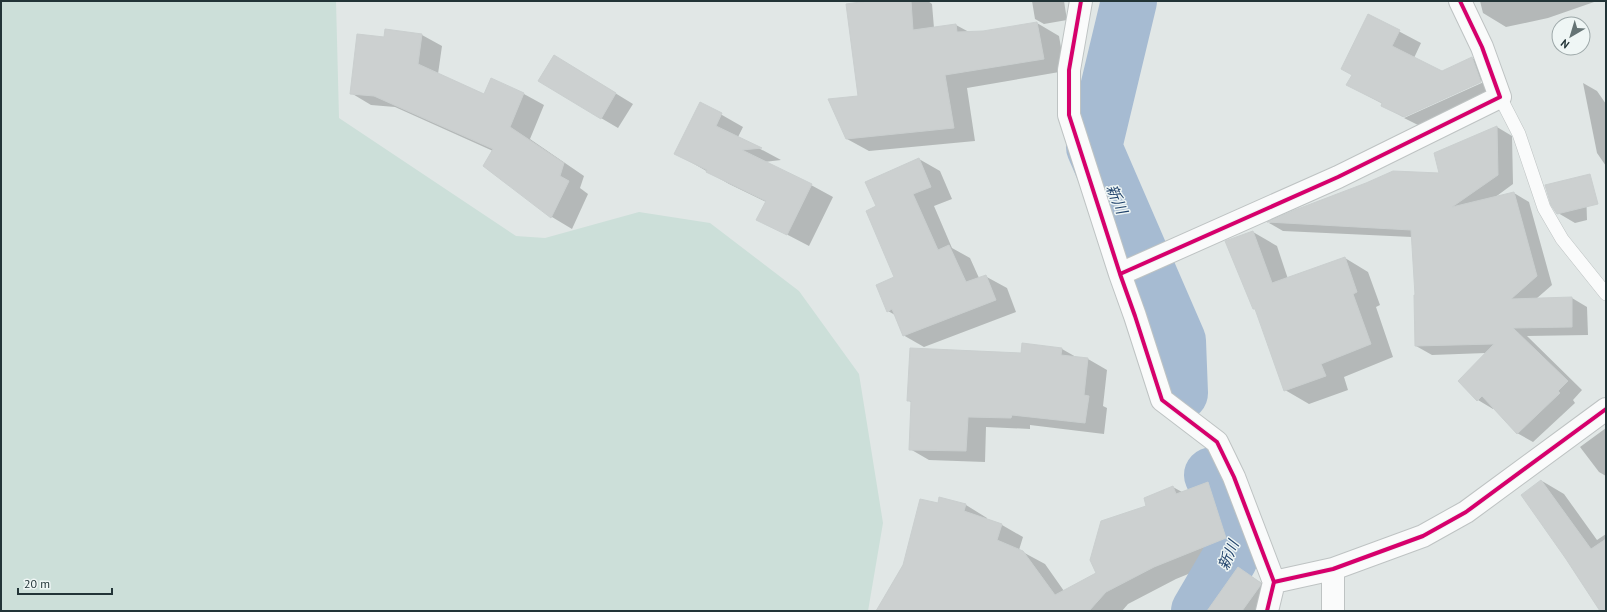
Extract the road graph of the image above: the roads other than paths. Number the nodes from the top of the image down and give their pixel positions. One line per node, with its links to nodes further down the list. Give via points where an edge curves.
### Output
1 (1081, 1): 4 (street, via 1068,70 1069,116)
2 (1460, 1): 3 (street, via 1482,47)
3 (1500, 97): 4 (street, via 1338,177); 5 (lane, via 1519,134 1544,208 1562,239)
4 (1137, 266): 8 (street, via 1136,316 1162,400 1217,442 1234,477)
5 (1606, 294)
6 (1606, 409): 7 (street, via 1466,512 1423,536)
7 (1333, 569): 8 (street); 10 (street)
8 (1274, 582): 9 (street)
9 (1267, 611)
10 (1333, 611)

